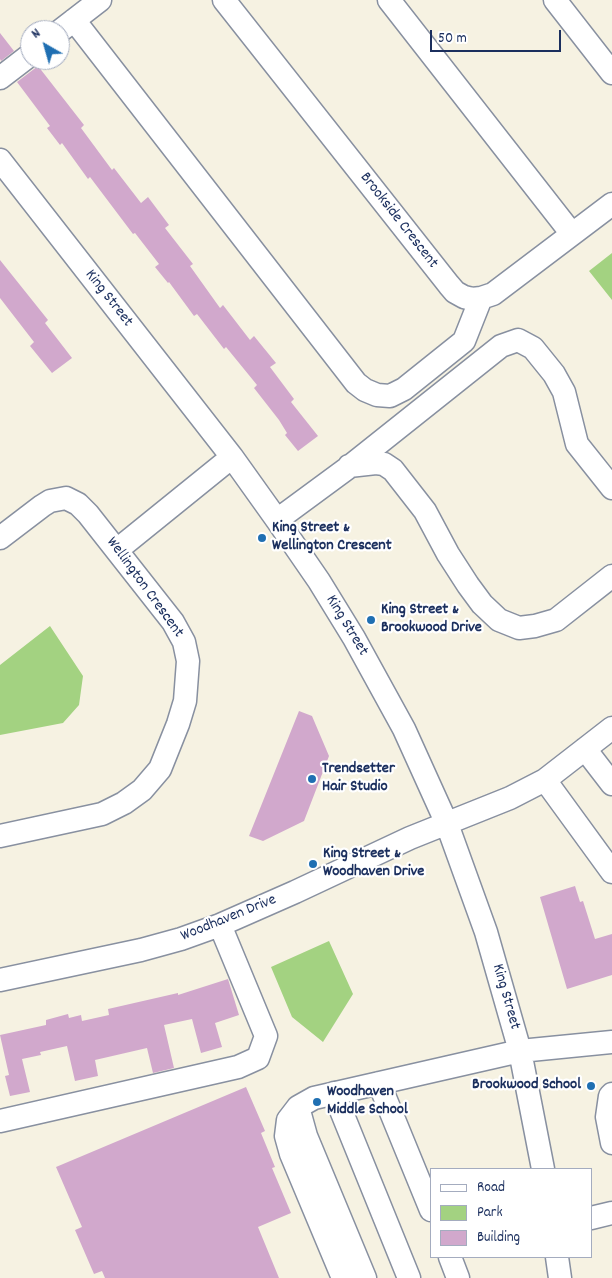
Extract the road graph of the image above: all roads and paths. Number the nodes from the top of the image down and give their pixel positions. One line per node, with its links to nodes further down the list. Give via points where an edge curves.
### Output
1 (100, 0): 5 (street)
2 (224, 0): 13 (street, Brookside Crescent, via 449,285 464,297)
3 (389, 0): 12 (street)
4 (555, 0): 8 (street)
5 (70, 24)
6 (70, 30): 13 (street, via 356,383 365,390 390,396 404,389 464,341)
7 (20, 63): 9 (street)
8 (612, 73)
9 (0, 78)
10 (0, 160): 15 (street, King Street)
11 (612, 204): 12 (street)
12 (572, 234): 13 (street, via 502,288)
13 (482, 298)
14 (397, 428): 16 (street); 17 (street, via 388,448); 18 (street, via 501,346 518,340 533,348 554,374 564,392 577,444)
15 (232, 457): 19 (street, King Street); 21 (street)
16 (348, 467): 17 (street, via 376,463); 19 (street)
17 (393, 470): 22 (street, via 425,511 468,585 499,620 519,628 556,620)
18 (612, 488)
19 (277, 520): 27 (street, King Street, via 354,638 404,729)
20 (0, 538): 21 (street, Wellington Crescent, via 50,501 66,498 88,514)
21 (117, 550): 28 (street, Wellington Crescent, via 173,622 184,642 188,661 185,701 160,769 142,790 102,814)
22 (612, 576)
23 (612, 728): 24 (street, Woodhaven Drive)
24 (585, 749): 25 (street, Woodhaven Drive); 26 (street)
25 (545, 780): 27 (street, Woodhaven Drive); 29 (street)
26 (612, 784)
27 (448, 824): 30 (street, Woodhaven Drive, via 410,838); 33 (street, King Street, via 486,932)
28 (0, 836)
29 (612, 872)
30 (220, 925): 31 (street, Woodhaven Drive, via 141,950); 38 (street, via 266,1036 258,1058 238,1067)
31 (0, 980)
32 (612, 1042): 33 (street)
33 (520, 1051): 34 (street); 40 (street, King Street)
34 (379, 1083): 35 (street); 41 (street)
35 (334, 1093): 37 (street, via 314,1098); 48 (street)
36 (612, 1094): 39 (street, via 607,1117)
37 (298, 1107): 46 (street, via 288,1120 286,1136); 47 (street, via 306,1136)
38 (0, 1121)
39 (612, 1143)
40 (542, 1168)
41 (430, 1208)
42 (612, 1213): 43 (street)
43 (592, 1218)
44 (450, 1258): 49 (street)
45 (557, 1258): 50 (street)
46 (343, 1278)
47 (365, 1278)
48 (409, 1278)
49 (458, 1278)
50 (560, 1278)

